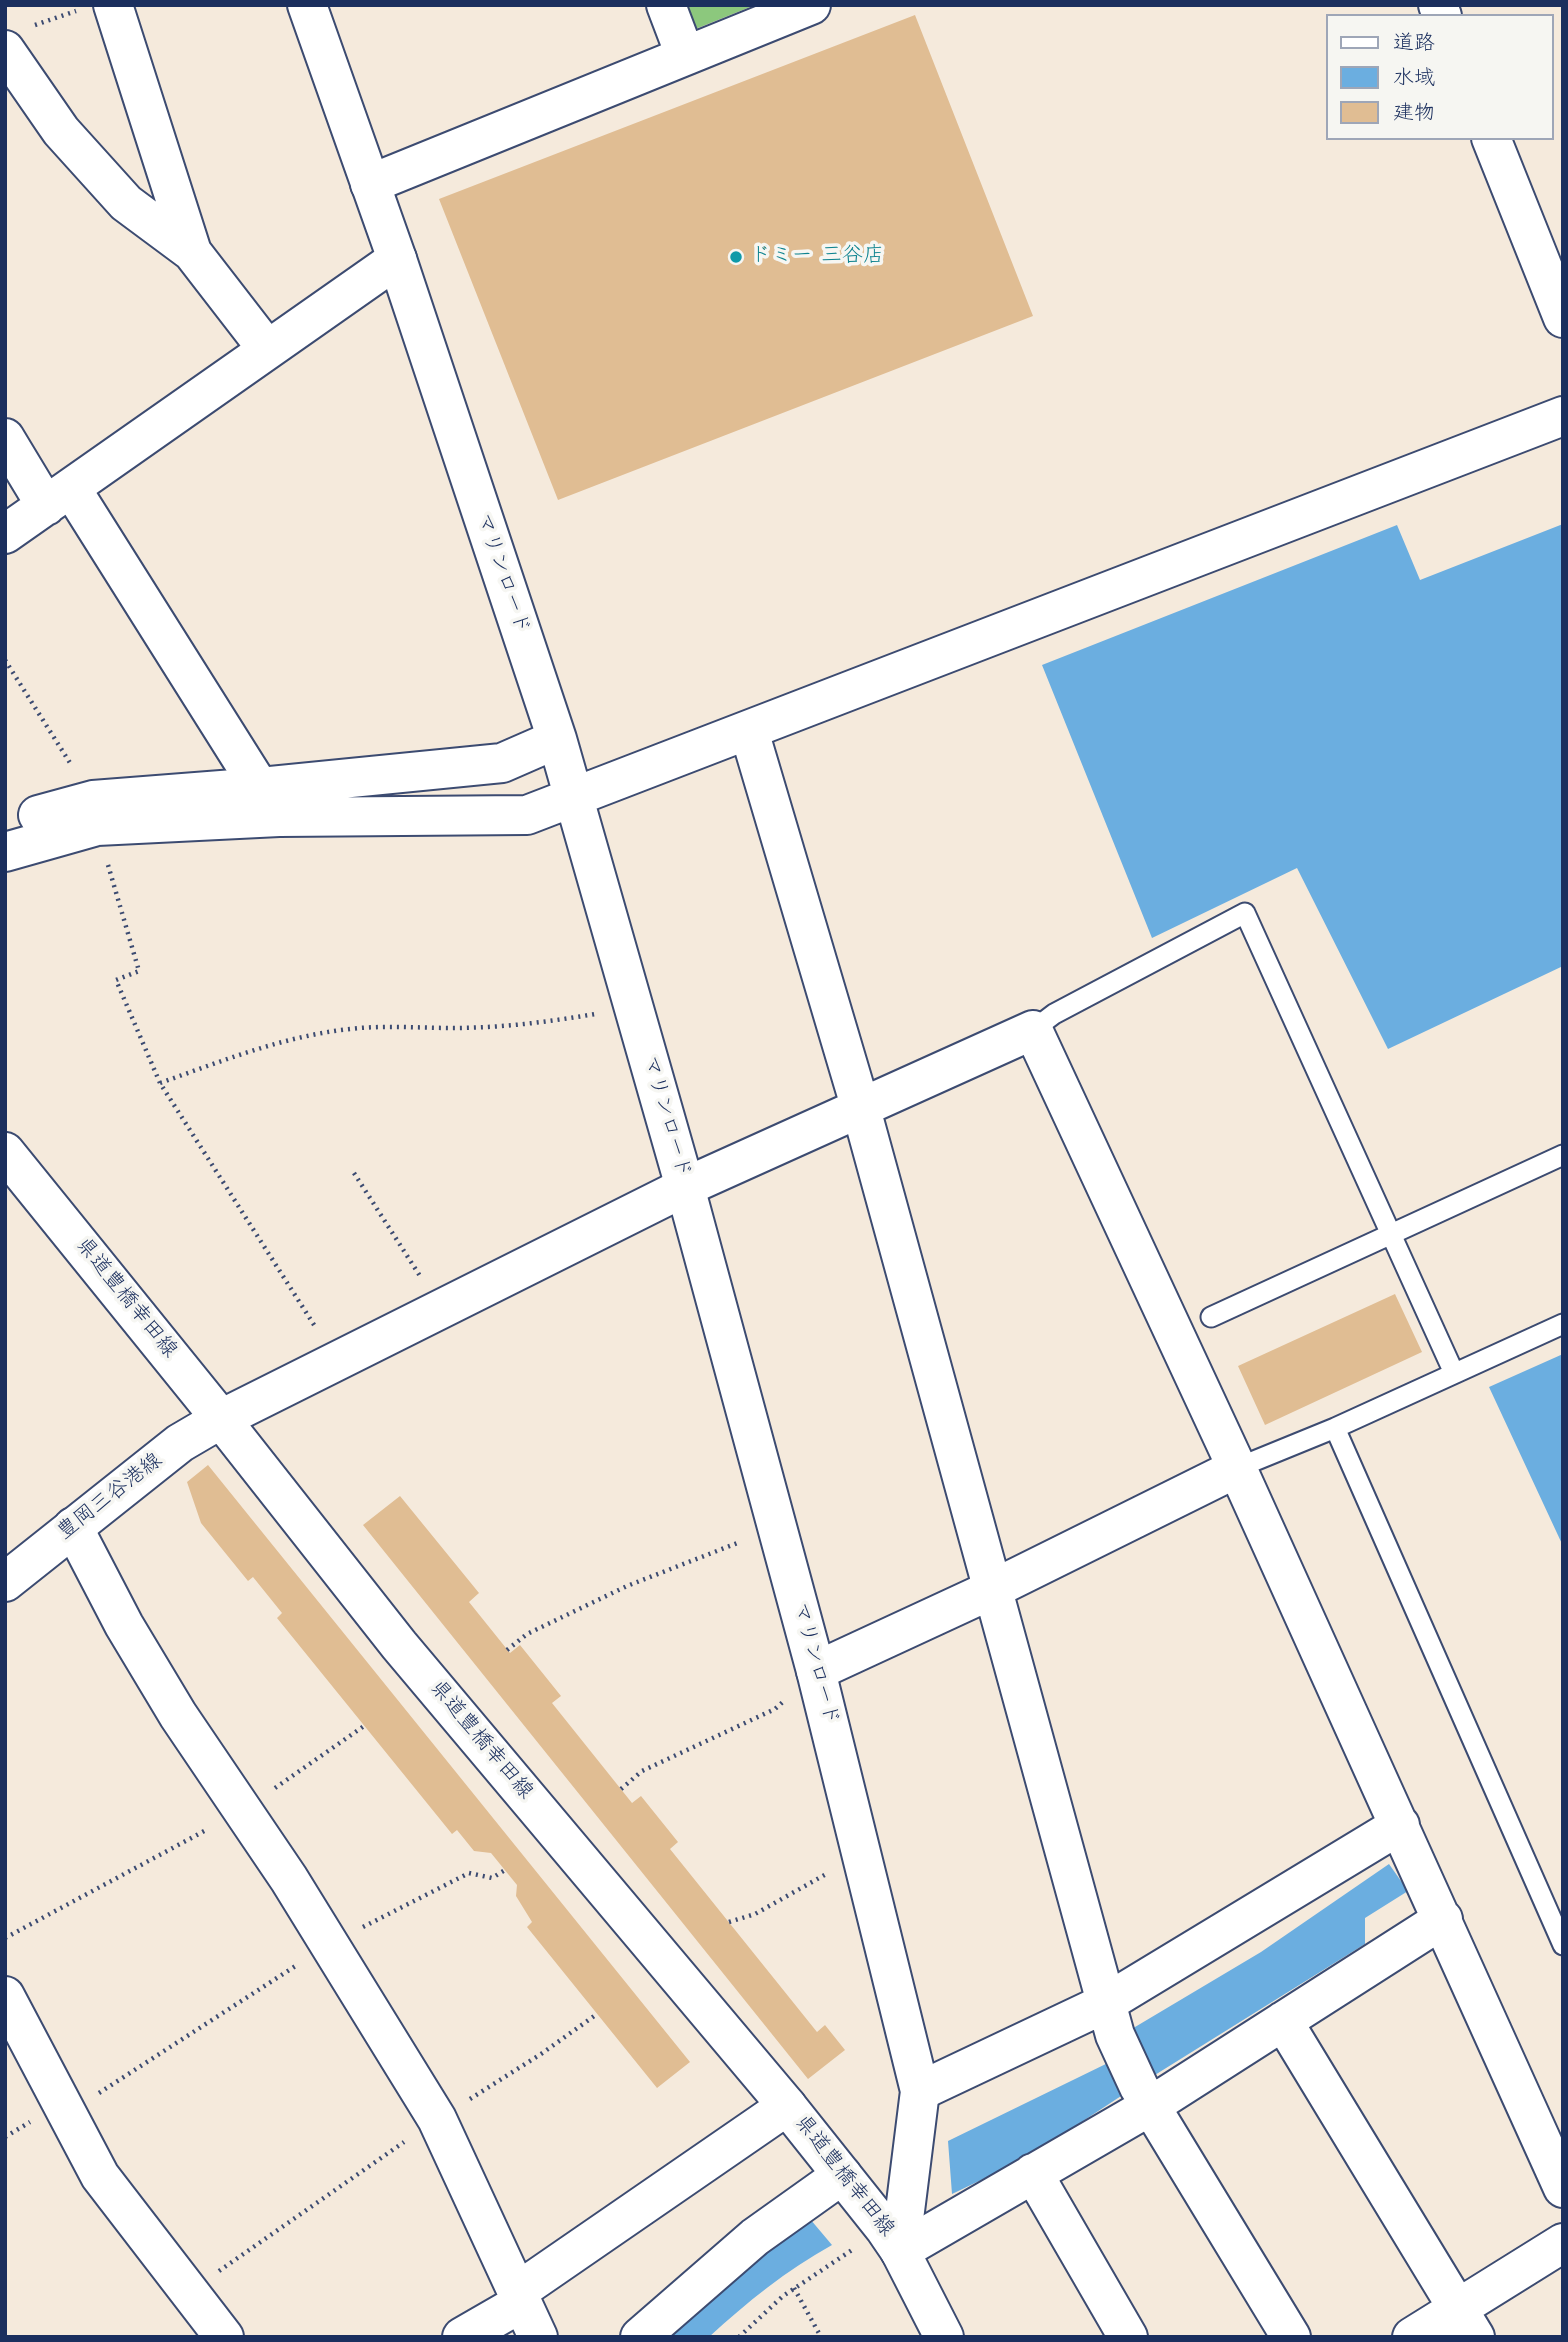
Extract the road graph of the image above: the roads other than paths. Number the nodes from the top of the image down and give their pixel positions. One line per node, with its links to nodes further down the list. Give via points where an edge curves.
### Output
1 (307, 5): 8 (street, マリンロード)
2 (666, 5): 6 (street)
3 (811, 5): 6 (street)
4 (97, 7): 9 (street)
5 (18, 39): 9 (street, via 61,131 126,204)
6 (685, 55): 8 (street)
7 (1492, 140): 11 (street)
8 (370, 184): 10 (street, マリンロード)
9 (192, 251): 12 (street)
10 (397, 259): 12 (street); 18 (street, マリンロード)
11 (1563, 318)
12 (267, 349): 15 (street)
13 (1563, 416): 17 (street)
14 (5, 438): 15 (street)
15 (58, 497): 16 (street); 20 (street)
16 (5, 534)
17 (749, 732): 19 (street); 25 (street)
18 (556, 739): 19 (street, マリンロード); 20 (street, via 502,763)
19 (574, 798): 20 (street, via 527,815); 28 (street, マリンロード)
20 (269, 802): 21 (street)
21 (95, 813): 22 (street); 23 (street)
22 (5, 824)
23 (5, 852)
24 (1033, 1030): 25 (street, 豊岡三谷港線); 29 (lane, via 1054,1014 1245,913); 35 (street)
25 (861, 1109): 28 (street, 豊岡三谷港線); 38 (street)
26 (5, 1152): 33 (street, 県道豊橋幸田線)
27 (1563, 1155): 29 (lane)
28 (685, 1187): 33 (street, 豊岡三谷港線); 39 (street, マリンロード)
29 (1390, 1234): 30 (lane); 32 (lane)
30 (1211, 1317)
31 (1563, 1324): 32 (lane)
32 (1454, 1373): 34 (lane)
33 (221, 1419): 36 (street, 豊岡三谷港線, via 180,1443); 48 (street, 県道豊橋幸田線, via 399,1645)
34 (1335, 1428): 35 (lane); 42 (lane)
35 (1237, 1468): 38 (street); 40 (street)
36 (73, 1527): 37 (street, 豊岡三谷港線); 54 (street, via 178,1715 289,1879 437,2119)
37 (5, 1582)
38 (991, 1590): 39 (street); 44 (street)
39 (816, 1671): 46 (street, マリンロード)
40 (1400, 1825): 41 (street); 44 (street)
41 (1443, 1919): 45 (street); 51 (street)
42 (1563, 1945)
43 (5, 1996): 56 (street, via 100,2176)
44 (1110, 2019): 46 (street); 47 (street)
45 (1283, 2021): 47 (street); 55 (street)
46 (920, 2091): 52 (street, マリンロード)
47 (1145, 2096): 49 (street); 62 (street)
48 (787, 2106): 50 (street, 県道豊橋幸田線); 54 (street)
49 (1033, 2173): 52 (street); 61 (street)
50 (842, 2175): 52 (street, 県道豊橋幸田線); 59 (street, via 755,2237)
51 (1563, 2188)
52 (893, 2240): 60 (street, 県道豊橋幸田線)
53 (1563, 2243): 55 (street)
54 (519, 2298): 57 (street); 58 (street)
55 (1467, 2322): 63 (street)
56 (224, 2337)
57 (463, 2337)
58 (538, 2337)
59 (640, 2337)
60 (944, 2337)
61 (1128, 2337)
62 (1292, 2337)
63 (1412, 2337)

